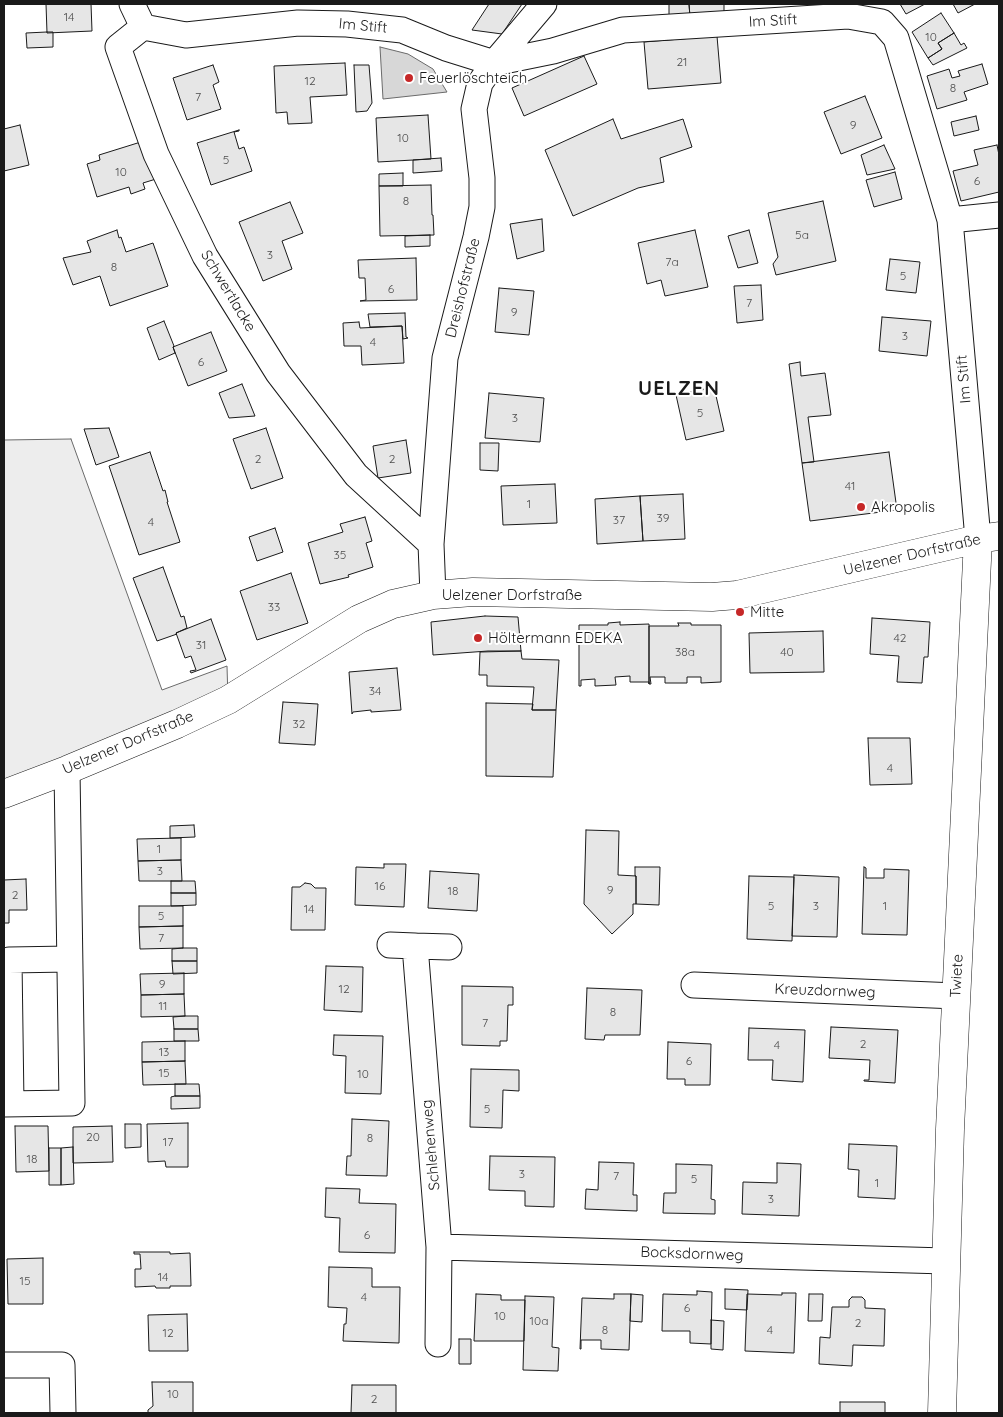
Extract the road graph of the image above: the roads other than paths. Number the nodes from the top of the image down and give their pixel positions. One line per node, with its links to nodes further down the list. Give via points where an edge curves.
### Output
1 (132, 4): 3 (street)
2 (544, 4): 4 (street, Dreishofstraße)
3 (143, 27): 4 (street, Im Stift, via 186,35 298,23 347,24 402,30); 8 (street, Schwertlacke, via 118,47 156,154 205,256 278,374 356,475)
4 (494, 63): 6 (street, Im Stift, via 553,51 623,30 848,16 882,22 896,38); 8 (street, Dreishofstraße, via 480,83 474,109 482,207 445,358)
5 (999, 215): 6 (street)
6 (950, 220): 7 (street, Im Stift)
7 (989, 538): 9 (street, Uelzener Dorfstraße, via 737,595 473,592); 17 (street, Twiete)
8 (431, 544): 9 (street, Dreishofstraße)
9 (433, 595): 10 (street, Uelzener Dorfstraße, via 393,604 359,619 228,700)
10 (66, 770): 11 (street, Uelzener Dorfstraße); 15 (street)
11 (4, 794)
12 (390, 945): 13 (street)
13 (415, 946): 14 (street); 19 (street, Schlehenweg)
14 (449, 946)
15 (69, 959): 18 (street, via 8,960); 18 (street, via 72,1103)
16 (694, 986): 17 (street, Kreuzdornweg)
17 (956, 996): 20 (street, Twiete)
18 (7, 1104)
19 (439, 1247): 20 (street, Bocksdornweg); 21 (street, Schlehenweg)
20 (946, 1261): 24 (street, Twiete)
21 (438, 1344)
22 (4, 1366): 23 (street, via 62,1365)
23 (63, 1413)
24 (942, 1413)

